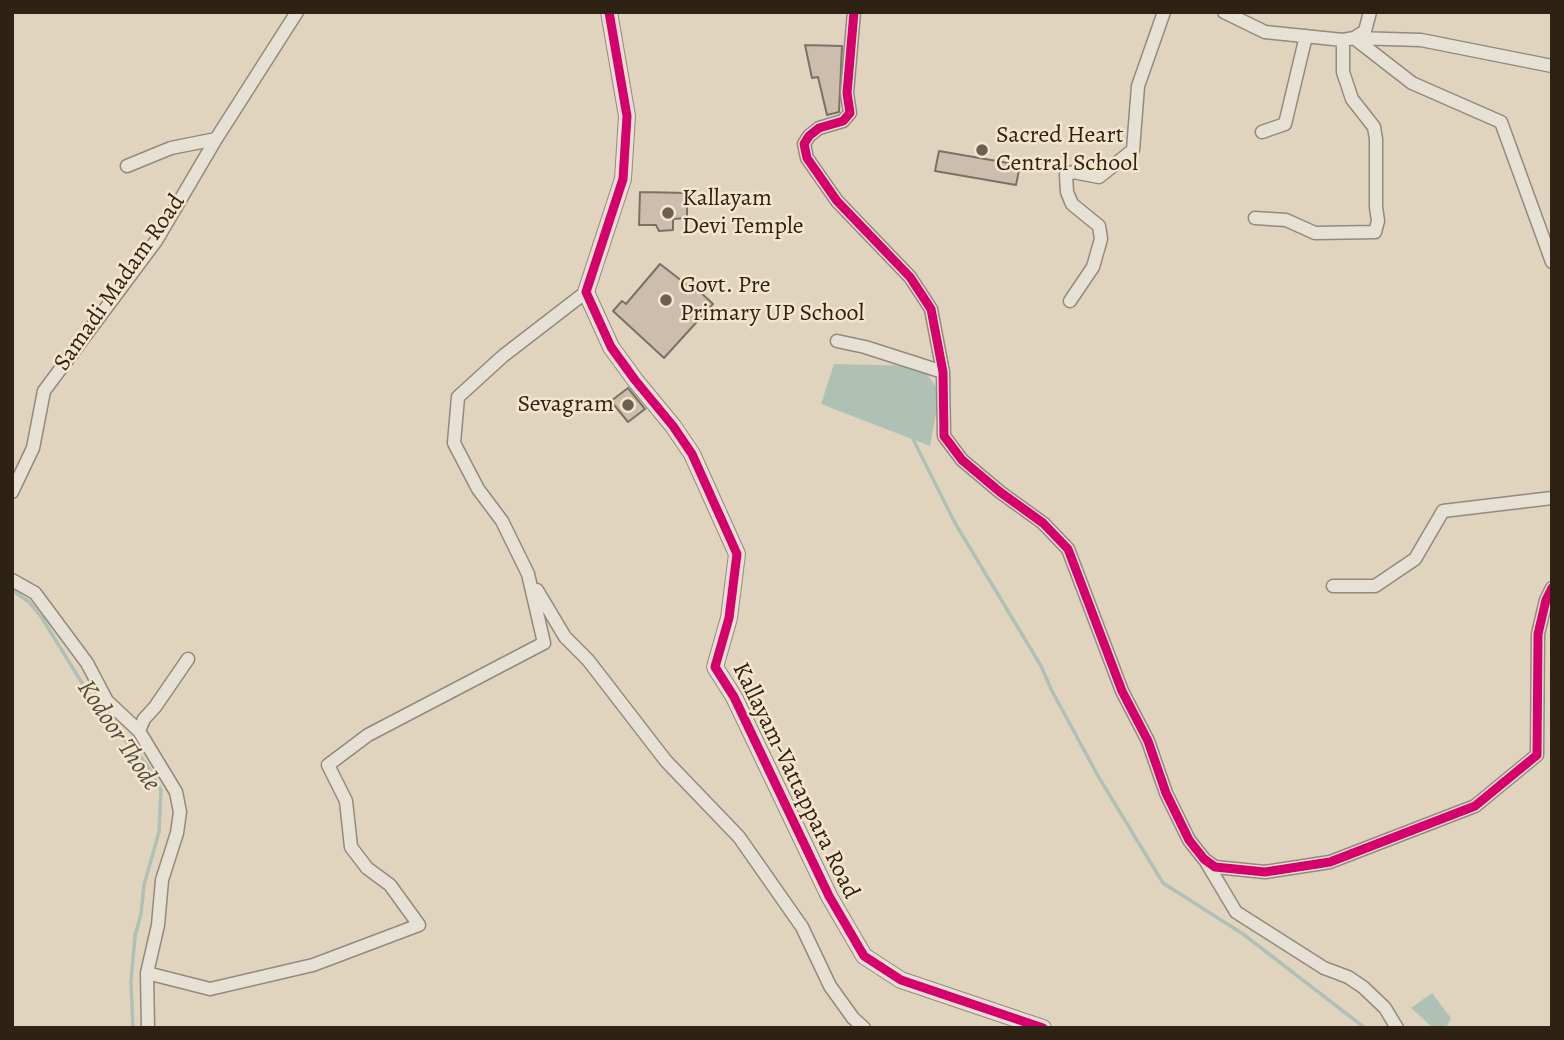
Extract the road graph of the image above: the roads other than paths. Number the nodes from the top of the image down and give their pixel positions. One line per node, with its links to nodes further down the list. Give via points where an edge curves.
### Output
1 (610, 12): 15 (street, via 627,117 623,179)
2 (854, 12): 18 (street, via 847,93 850,113 843,121 809,136 804,144 807,158 837,201 910,277 931,309)
3 (1164, 12): 16 (street, via 1138,86 1133,150 1099,177 1066,175 1072,204 1099,226 1101,239 1093,267)
4 (1224, 12): 7 (street, via 1265,32)
5 (1370, 12): 8 (street, via 1365,31)
6 (292, 14): 11 (street, Samadi Madam Road)
7 (1306, 36): 8 (street); 10 (street, via 1285,124)
8 (1348, 39): 9 (street, via 1421,40); 13 (street, via 1343,72 1352,99 1374,127 1376,139 1375,232 1315,233 1286,219); 14 (street, via 1412,83 1501,122)
9 (1552, 66)
10 (1262, 132)
11 (216, 139): 12 (street, via 171,148); 19 (street, Samadi Madam Road, via 156,241 44,391 33,449)
12 (127, 166)
13 (1255, 218)
14 (1552, 262)
15 (586, 292): 21 (street, via 458,397 454,443 478,489 502,521); 31 (street, Kallayam-Vattappara Road, via 611,347 692,454 727,529 738,561 715,667 734,697 803,846 860,949 868,960 901,980)
16 (1070, 301)
17 (837, 341): 18 (street)
18 (943, 372): 27 (street, via 944,436 962,460 1043,523 1068,549 1166,793 1189,840)
19 (12, 492)
20 (1552, 498): 23 (street, via 1443,511 1415,559 1375,586)
21 (528, 575): 28 (street, via 544,643 368,735 328,765 346,802 351,846 419,925 313,965 210,989); 30 (street, via 565,636 666,761 739,837 802,927 830,986)
22 (12, 580): 26 (street, via 35,593 87,663 107,701)
23 (1333, 586)
24 (1552, 587): 27 (street, via 1538,634 1537,755 1475,806 1336,859 1265,872 1215,867)
25 (188, 659): 26 (street)
26 (139, 731): 28 (street, via 176,792 180,812 162,880 159,925)
27 (1204, 859): 32 (street, via 1236,912 1324,968 1363,986)
28 (147, 973): 29 (street)
29 (148, 1028)
30 (864, 1028)
31 (1043, 1028)
32 (1397, 1028)

